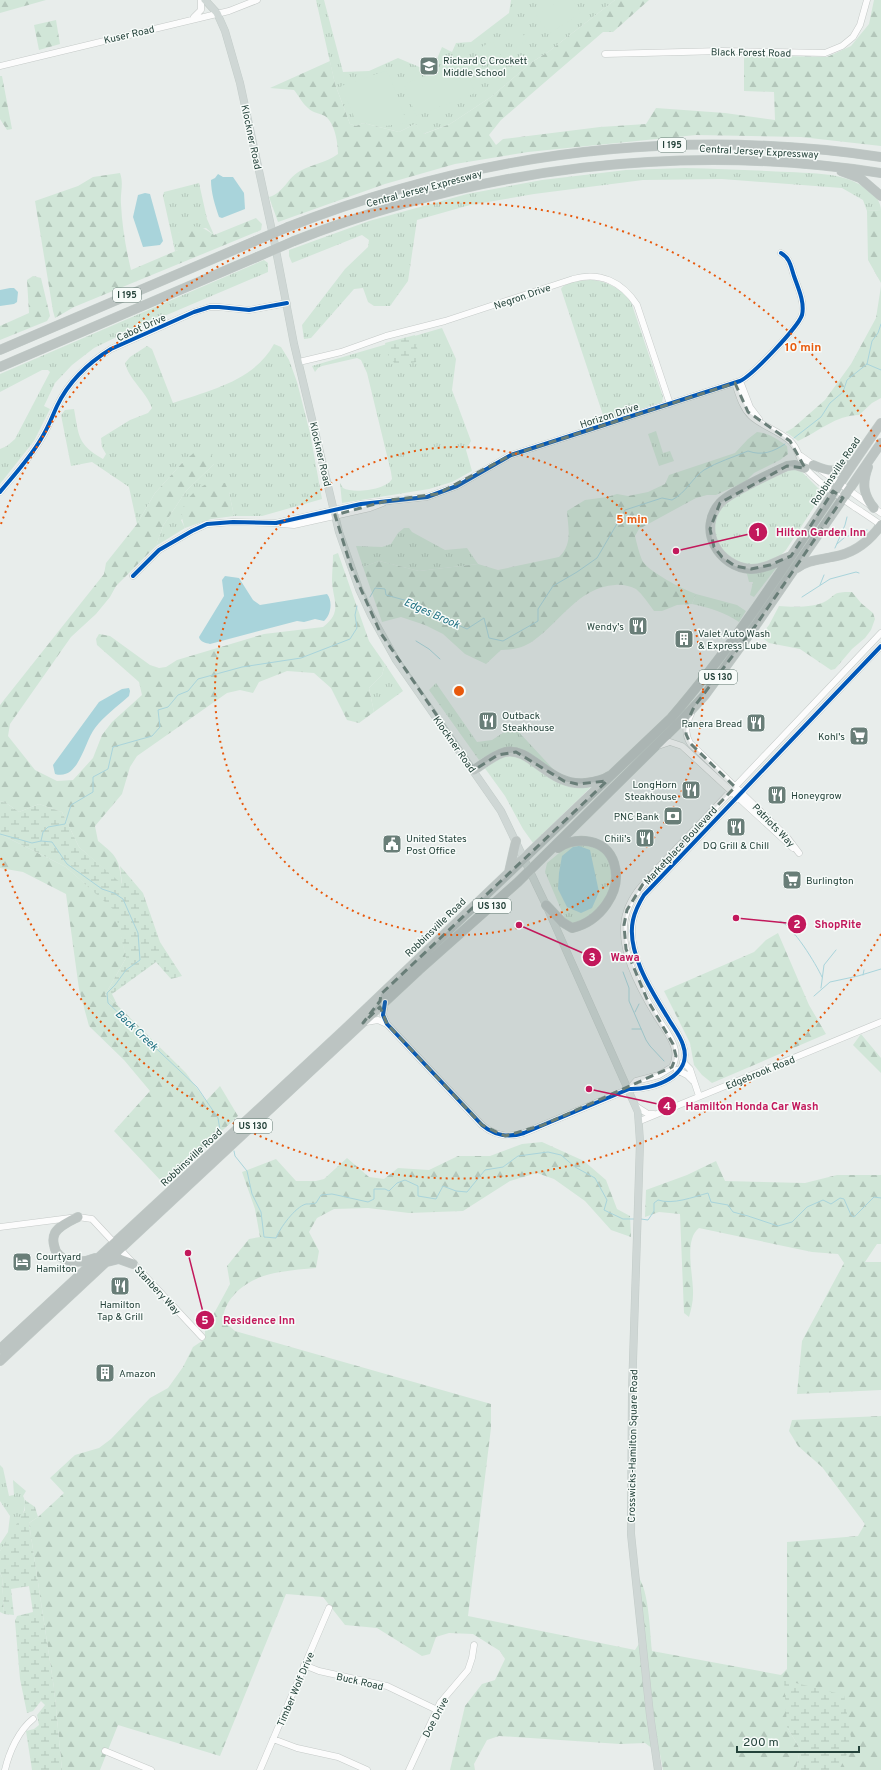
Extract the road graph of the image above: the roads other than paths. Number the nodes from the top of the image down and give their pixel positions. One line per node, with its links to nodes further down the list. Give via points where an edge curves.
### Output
1 (201, 0): 6 (street, via 202,10)
2 (205, 0): 5 (main road, Klockner Road)
3 (257, 0): 5 (street, Kuser Road)
4 (867, 0): 7 (street, Black Forest Road, via 860,25 853,37 837,49 825,53 721,51)
5 (217, 13): 6 (street, Kuser Road); 16 (main road, Klockner Road, via 240,83)
6 (190, 20): 8 (street, Kuser Road)
7 (605, 54)
8 (0, 66)
9 (774, 146): 10 (highway); 11 (highway, Central Jersey Expressway / I 195); 17 (highway, Central Jersey Expressway / I 195, bridge, via 693,144 614,148 542,157 464,172 396,189 288,227)
10 (881, 151)
11 (881, 157)
12 (772, 161): 13 (highway, Central Jersey Expressway / I 195); 14 (highway, via 843,172 867,183); 19 (highway, Central Jersey Expressway / I 195, bridge, via 716,159 616,163 519,176 433,195 383,209 294,241)
13 (881, 173)
14 (881, 196)
15 (781, 253): 20 (street, Horizon Drive, via 789,260 801,297 802,314 797,325 753,372)
16 (287, 304): 18 (main road, Klockner Road); 29 (street, Cabot Drive, via 249,310 219,307 194,312 111,349 86,368 70,385 41,440)
17 (0, 350)
18 (299, 362): 21 (street, Negron Drive, via 341,352 386,336 445,322 573,279 595,276 609,279 623,288 637,305); 32 (main road, Klockner Road)
19 (0, 367)
20 (738, 382): 21 (street, Horizon Drive); 26 (street, via 744,407 752,417 790,441)
21 (670, 404): 32 (street, Horizon Drive, via 511,455 445,491 426,497 390,500 370,508)
22 (881, 422): 25 (highway, Robbinsville Road / US 130)
23 (881, 443): 24 (highway, Robbinsville Road / US 130)
24 (870, 459): 30 (highway, Robbinsville Road / US 130); 31 (highway, via 863,484 868,502)
25 (853, 462): 26 (highway, via 834,471); 27 (highway, Robbinsville Road / US 130)
26 (809, 467): 27 (street); 28 (street); 34 (highway, via 787,466 729,495 717,507 710,522 710,535 714,547 722,557 735,566 763,568)
27 (839, 483): 28 (highway, Robbinsville Road / US 130); 30 (street)
28 (833, 491): 30 (street); 34 (highway, Robbinsville Road / US 130)
29 (0, 492)
30 (846, 494): 31 (street); 33 (street); 35 (highway, Robbinsville Road / US 130)
31 (878, 510)
32 (334, 512): 36 (street, Horizon Drive, via 294,525 224,522 201,526 160,550); 41 (main road, Klockner Road, via 350,567 377,626 396,660)
33 (881, 525): 35 (highway, via 869,540 856,550 836,557 807,561)
34 (791, 556): 42 (highway, Robbinsville Road / US 130, via 692,694)
35 (792, 571): 39 (highway, Robbinsville Road / US 130)
36 (133, 576)
37 (881, 633): 43 (street, Marketplace Boulevard)
38 (881, 646): 45 (street, Marketplace Boulevard)
39 (694, 707): 40 (highway, Robbinsville Road / US 130); 43 (street, Patriots Way, via 686,726 688,739)
40 (653, 748): 44 (street, Patriots Way, via 670,742 682,746); 48 (highway, Robbinsville Road / US 130)
41 (474, 770): 42 (highway, via 507,751 527,756 553,776 577,784 593,782); 47 (main road, Klockner Road, via 501,811)
42 (615, 773): 49 (highway, Robbinsville Road / US 130)
43 (735, 787): 44 (street, Marketplace Boulevard); 45 (street, Patriots Way)
44 (730, 792): 46 (street, Patriots Way); 58 (street, Marketplace Boulevard, via 637,891 629,904 625,918 624,939 632,966 675,1049 676,1056)
45 (741, 792): 46 (street, Marketplace Boulevard); 46 (street, Patriots Way, via 786,836 799,853)
46 (736, 797): 57 (street, Marketplace Boulevard, via 644,895 633,920 632,940 635,950 654,995 683,1044)
47 (516, 841): 49 (main road, Klockner Road); 51 (highway)
48 (546, 855): 50 (highway, Robbinsville Road / US 130); 52 (highway, via 570,841 585,840 604,848 614,863 615,871 612,893 603,910 581,926 568,928)
49 (524, 859): 50 (main road, Klockner Road); 51 (highway, Robbinsville Road / US 130)
50 (530, 870): 52 (main road); 53 (highway, Robbinsville Road / US 130)
51 (508, 874): 53 (highway, Robbinsville Road / US 130)
52 (546, 905): 61 (main road)
53 (383, 998): 55 (highway, Robbinsville Road, via 367,1014); 56 (street, via 383,1015); 70 (highway, Robbinsville Road / US 130)
54 (881, 1022): 62 (street, Edgebrook Road)
55 (363, 1023): 56 (street, via 378,1020); 70 (highway, Robbinsville Road / US 130)
56 (387, 1024): 61 (street, via 482,1125 495,1134 515,1136 524,1133)
57 (683, 1062): 59 (street, Marketplace Boulevard); 60 (street, via 690,1069)
58 (672, 1067): 59 (street); 61 (street, via 659,1075 636,1081)
59 (679, 1071): 60 (street); 61 (street, via 663,1082 641,1089)
60 (693, 1081): 62 (street)
61 (629, 1089): 63 (main road, Crosswicks-Hamilton Square Road)
62 (699, 1096): 64 (street, Edgebrook Road)
63 (637, 1107): 64 (street, via 648,1114); 66 (main road, Crosswicks-Hamilton Square Road)
64 (660, 1113): 65 (street, Edgebrook Road)
65 (652, 1117): 66 (street, Edgebrook Road); 67 (street, via 645,1122)
66 (640, 1121): 67 (main road, Crosswicks-Hamilton Square Road)
67 (640, 1132): 89 (main road, Crosswicks-Hamilton Square Road, via 632,1392 631,1534)
68 (78, 1216): 69 (street); 70 (street, via 92,1219); 71 (highway, via 57,1231 53,1240 55,1250 62,1258 72,1262)
69 (0, 1227)
70 (117, 1246): 71 (highway, Robbinsville Road / US 130); 72 (street, Stanbery Way)
71 (104, 1259): 72 (highway, via 120,1259); 74 (highway, Robbinsville Road / US 130); 75 (highway, Robbinsville Road / US 130)
72 (133, 1264): 73 (street, Stanbery Way)
73 (202, 1338)
74 (0, 1349)
75 (0, 1361)
76 (329, 1608): 78 (street, Timber Wolf Drive)
77 (474, 1645): 79 (street, Doe Drive, via 468,1670 444,1697)
78 (304, 1665): 79 (street, Buck Road, via 319,1671 387,1686); 81 (street, Timber Wolf Drive)
79 (437, 1710): 88 (street, Doe Drive)
80 (33, 1719): 84 (street, via 14,1745)
81 (273, 1739): 86 (street, Timber Wolf Drive); 87 (street, via 297,1748 329,1754)
82 (105, 1752): 83 (street)
83 (134, 1767): 85 (street)
84 (5, 1770)
85 (151, 1770)
86 (260, 1770)
87 (367, 1770)
88 (409, 1770)
89 (658, 1770)

